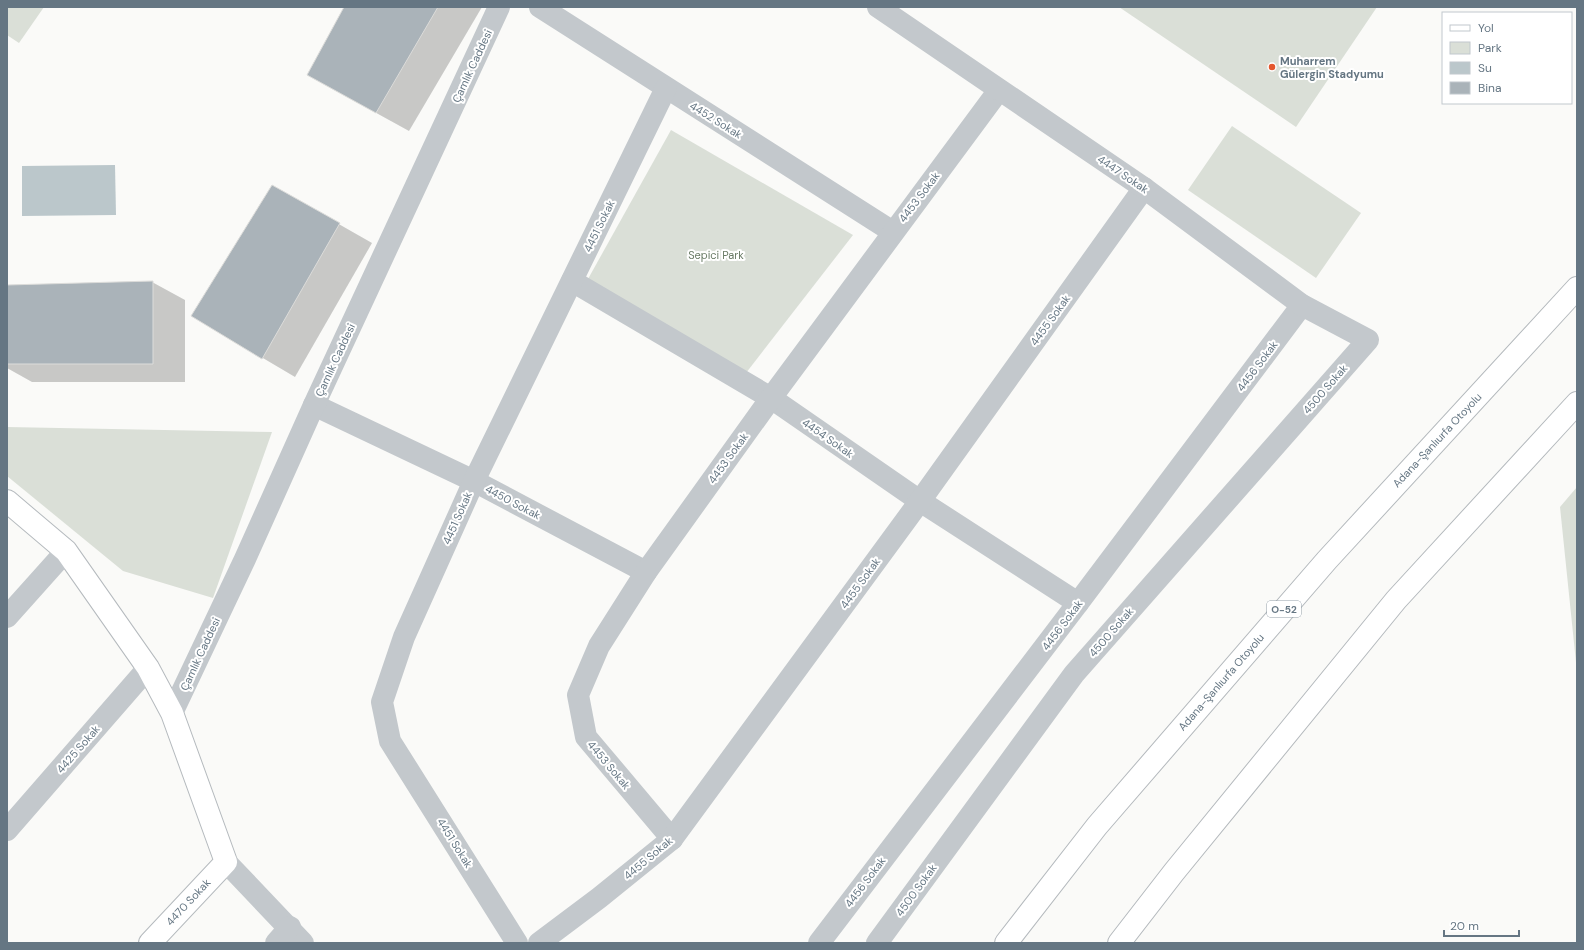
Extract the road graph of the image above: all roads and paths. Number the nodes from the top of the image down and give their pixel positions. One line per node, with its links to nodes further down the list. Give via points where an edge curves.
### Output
1 (499, 7): 14 (street, Çamlık Caddesi)
2 (540, 7): 4 (street, 4452 Sokak)
3 (878, 7): 5 (street, 4447 Sokak)
4 (666, 88): 7 (street, 4452 Sokak); 8 (street, 4451 Sokak)
5 (999, 90): 6 (street, 4447 Sokak); 7 (street, 4453 Sokak)
6 (1144, 188): 10 (street, 4447 Sokak); 17 (street, 4455 Sokak)
7 (893, 232): 12 (street, 4453 Sokak)
8 (572, 281): 12 (street, 4454 Sokak); 15 (street, 4451 Sokak)
9 (1577, 288): 33 (main road, Adana-Şanlıurfa Otoyolu / O-52, via 1327,560 1097,826)
10 (1302, 305): 11 (street, 4447 Sokak); 20 (street, 4456 Sokak)
11 (1368, 340): 32 (street, 4500 Sokak, via 1074,674)
12 (771, 398): 17 (street, 4454 Sokak); 19 (street, 4453 Sokak)
13 (1577, 403): 34 (main road, via 1396,600)
14 (314, 405): 15 (street, 4450 Sokak); 23 (street, Çamlık Caddesi)
15 (474, 481): 19 (street, 4450 Sokak); 29 (street, 4451 Sokak, via 404,637 382,702 390,741)
16 (7, 501): 18 (main road)
17 (920, 501): 20 (street, 4454 Sokak); 25 (street, 4455 Sokak)
18 (66, 551): 21 (street); 22 (main road)
19 (646, 572): 25 (street, 4453 Sokak, via 599,646 578,695 586,737)
20 (1078, 603): 31 (street, 4456 Sokak)
21 (7, 617)
22 (148, 668): 23 (main road); 24 (street, 4425 Sokak)
23 (172, 713): 26 (main road)
24 (7, 830)
25 (672, 839): 30 (street, 4455 Sokak)
26 (226, 862): 27 (street); 28 (main road, 4470 Sokak)
27 (290, 938)
28 (150, 943)
29 (517, 943)
30 (539, 943)
31 (819, 943)
32 (877, 943)
33 (1006, 943)
34 (1119, 943)

